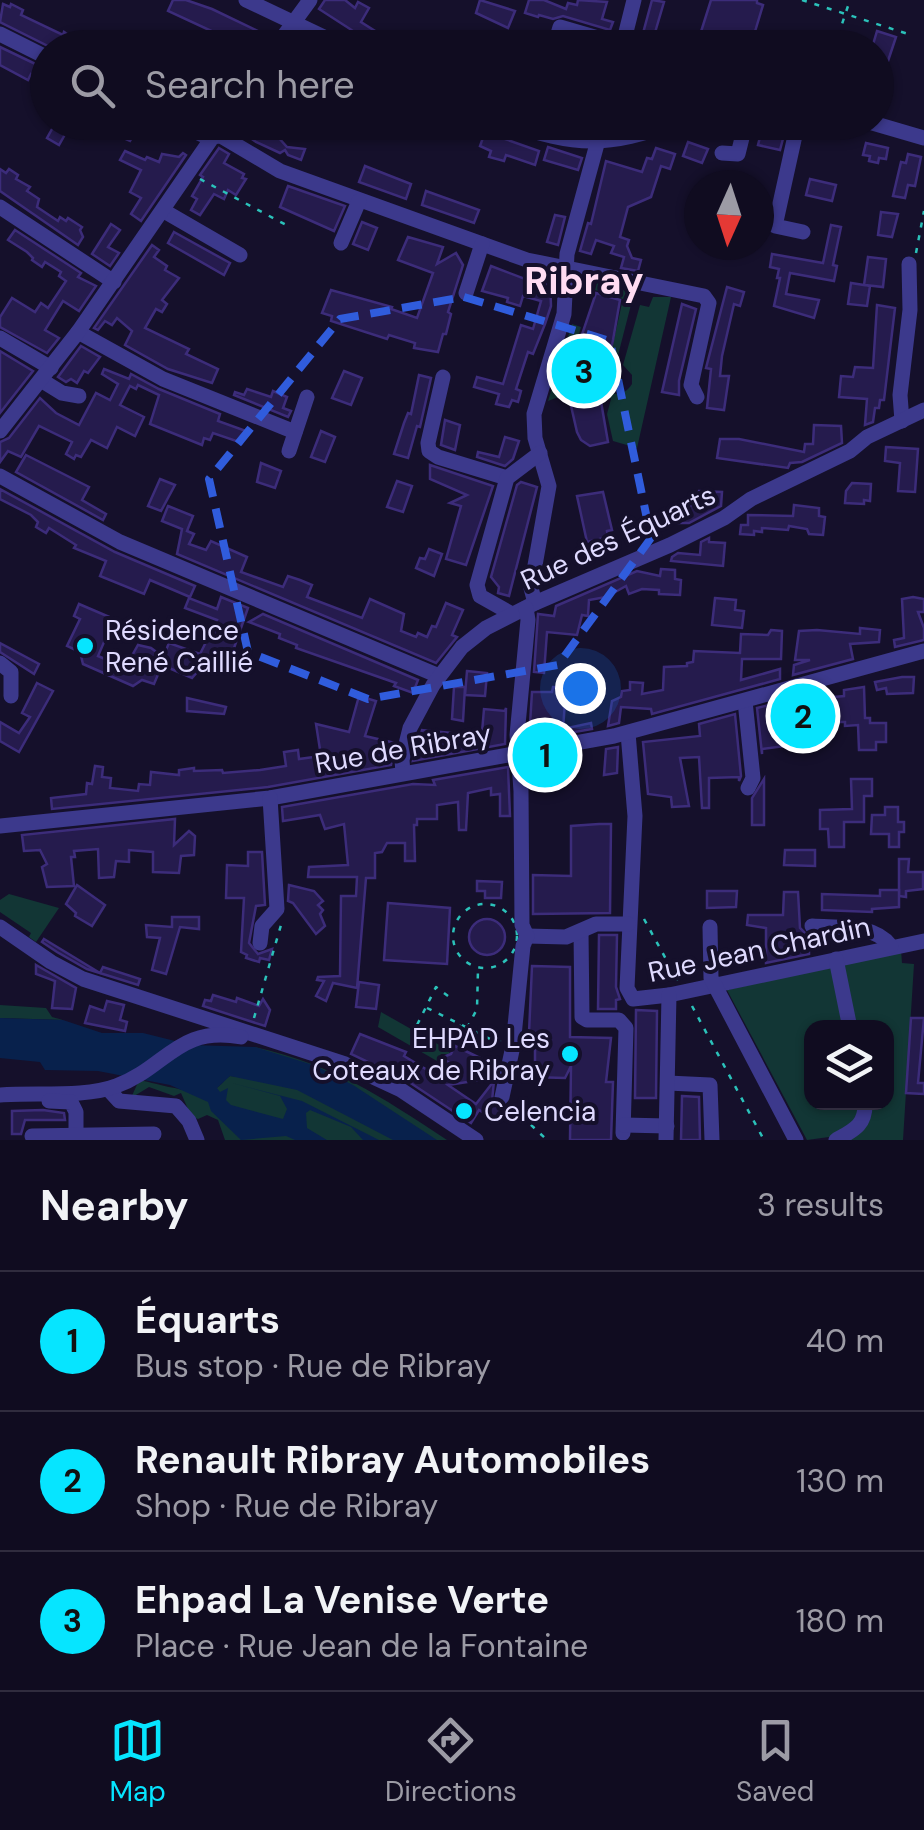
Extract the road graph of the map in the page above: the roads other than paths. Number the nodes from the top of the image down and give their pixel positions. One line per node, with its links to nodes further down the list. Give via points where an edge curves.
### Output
1 (246, 0): 4 (street)
2 (310, 0): 4 (street)
3 (634, 0): 7 (street)
4 (296, 21): 5 (street); 6 (street)
5 (289, 30)
6 (313, 30)
7 (626, 30)
8 (0, 34): 9 (street)
9 (30, 49)
10 (894, 129): 11 (street)
11 (924, 138)
12 (211, 140): 23 (street)
13 (227, 140): 21 (street, via 268,166)
14 (577, 140): 19 (street)
15 (599, 140): 19 (street)
16 (622, 140): 19 (street)
17 (742, 140): 20 (street, via 738,154)
18 (794, 140): 24 (street, via 775,226)
19 (598, 143): 29 (street)
20 (722, 153)
21 (359, 200): 25 (street); 26 (street)
22 (0, 208): 30 (street)
23 (164, 211): 27 (street); 30 (street)
24 (802, 232)
25 (341, 244)
26 (482, 244): 29 (street); 31 (street)
27 (240, 255)
28 (909, 264): 40 (street)
29 (565, 268): 38 (street, via 707,298 691,385); 44 (street, via 564,314 534,414)
30 (114, 282): 32 (street)
31 (466, 294)
32 (78, 332): 34 (street); 42 (street, via 163,378)
33 (0, 338): 34 (street)
34 (46, 374): 36 (street, via 62,393); 41 (street)
35 (444, 377): 46 (street, via 429,451)
36 (80, 396)
37 (307, 397): 42 (street)
38 (697, 397)
39 (924, 410): 40 (street, Rue des Équarts)
40 (902, 420): 47 (street, Rue des Équarts, via 670,545)
41 (0, 431)
42 (295, 432): 43 (street)
43 (289, 451)
44 (540, 453): 46 (street); 47 (street, via 548,486)
45 (0, 476): 50 (street, via 120,542)
46 (507, 478): 47 (street, via 476,585 480,596)
47 (524, 608): 50 (street, Rue des Équarts, via 469,640); 54 (street)
48 (924, 651): 52 (street, Rue de Ribray)
49 (0, 663): 51 (street, via 11,672)
50 (439, 676): 55 (street, Rue des Équarts, via 410,728)
51 (11, 696)
52 (744, 701): 53 (street, Rue de Ribray); 56 (street, via 753,778)
53 (628, 733): 54 (street, Rue de Ribray); 59 (street, Rue Jean Chardin, via 635,816)
54 (517, 754): 55 (street, Rue de Ribray); 64 (street)
55 (402, 773): 57 (street, Rue de Ribray)
56 (748, 788)
57 (270, 798): 58 (street, Rue de Ribray); 66 (street, via 276,909 262,926)
58 (0, 826)
59 (629, 916): 63 (street); 70 (street, Rue Jean Chardin, via 629,996)
60 (812, 926): 67 (street, via 868,930)
61 (0, 927): 72 (street, via 84,979)
62 (710, 927): 69 (street)
63 (581, 932): 64 (street); 79 (street, via 582,1017 619,1020 626,1028 624,1129)
64 (527, 936): 77 (street)
65 (924, 941): 67 (street, Rue Jean Chardin)
66 (260, 944)
67 (891, 946): 68 (street, Rue Jean Chardin)
68 (836, 959): 69 (street, Rue Jean Chardin); 71 (street)
69 (714, 984): 70 (street, Rue Jean Chardin); 87 (street)
70 (677, 993): 73 (street)
71 (848, 1020)
72 (250, 1034): 76 (street, via 198,1037); 85 (street, via 385,1081)
73 (668, 1083): 79 (street); 86 (street, via 710,1085)
74 (33, 1092): 75 (street); 76 (street); 81 (street, via 47,1101 71,1102)
75 (0, 1095)
76 (113, 1095): 82 (street); 84 (street, via 176,1106)
77 (502, 1096)
78 (865, 1110): 88 (street, via 860,1125)
79 (666, 1133)
80 (154, 1134): 82 (street)
81 (76, 1135): 82 (street); 83 (street)
82 (120, 1135)
83 (32, 1136)
84 (197, 1140)
85 (476, 1140)
86 (712, 1140)
87 (796, 1140)
88 (836, 1140)

